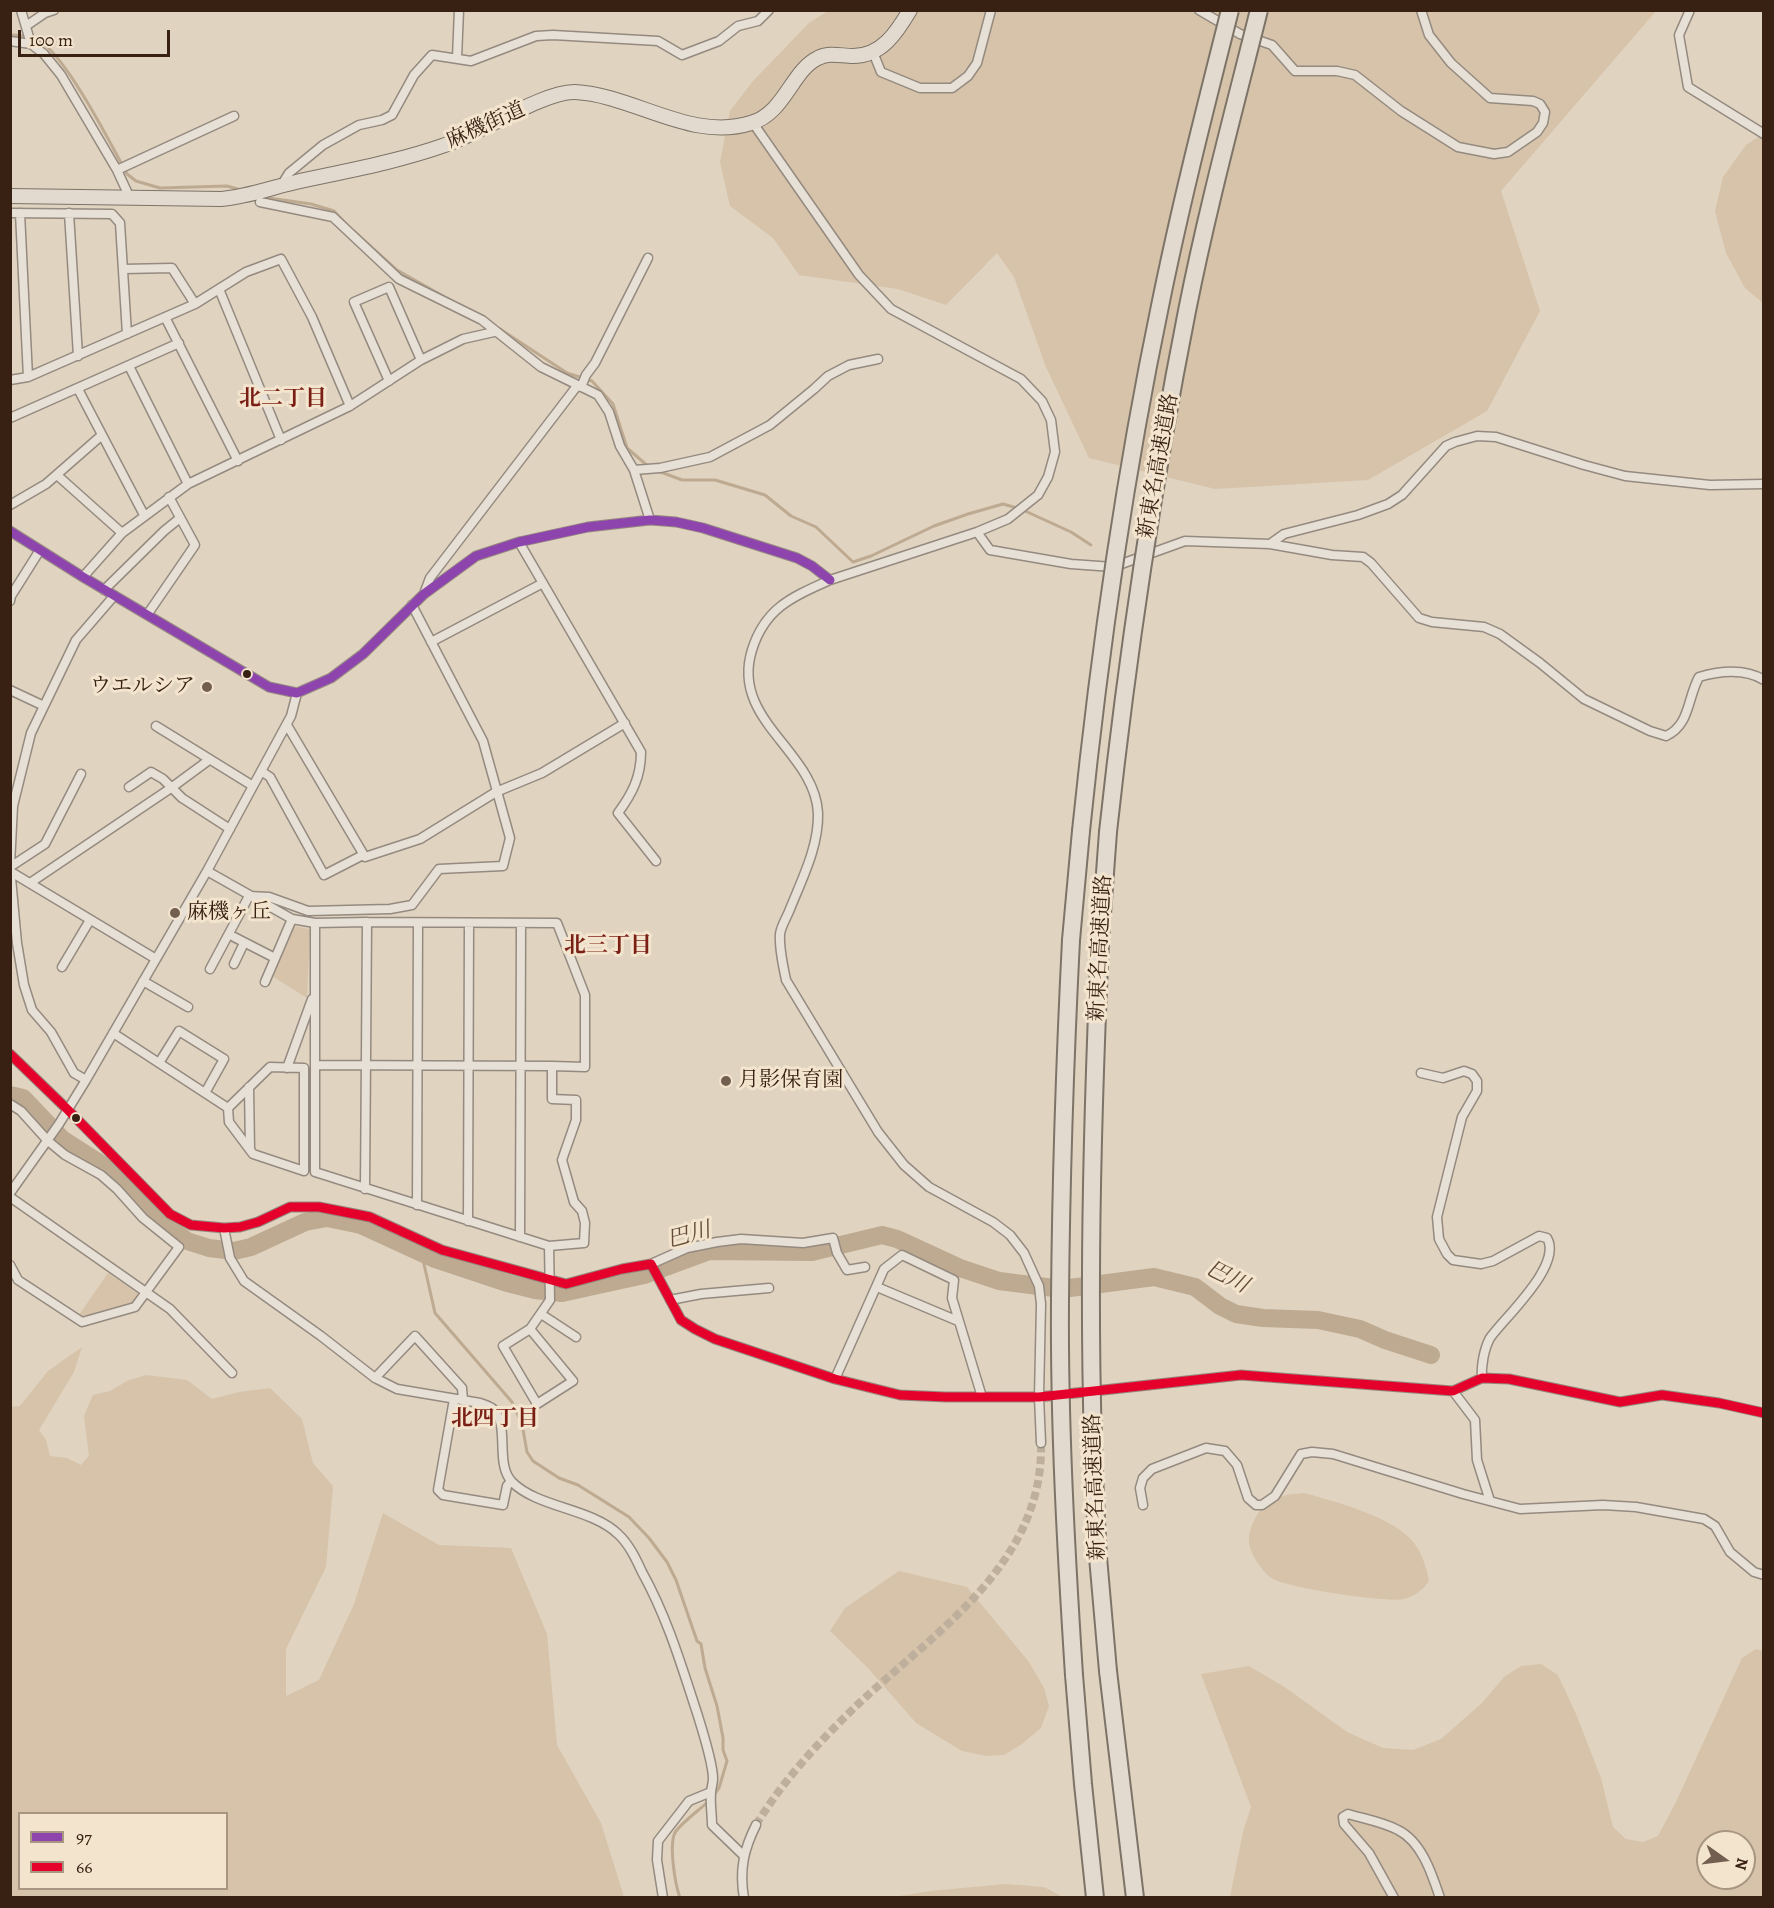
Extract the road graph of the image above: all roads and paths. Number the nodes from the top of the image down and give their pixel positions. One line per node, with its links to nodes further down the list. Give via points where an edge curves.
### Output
1 (21, 10): 12 (street)
2 (54, 10): 12 (street)
3 (459, 10): 16 (street)
4 (769, 10): 16 (street, via 758,21 738,26 719,41 682,55 658,41 553,35 536,36 471,61)
5 (910, 10): 15 (main road, via 896,36)
6 (991, 10): 15 (street, via 977,63 952,88 920,88 881,72)
7 (1200, 10): 10 (street, via 1240,34 1272,45 1295,71 1355,75 1401,111 1458,147 1494,154 1508,152 1537,132 1545,112 1540,104 1490,98 1436,44)
8 (1230, 10): 172 (highway, 新東名高速道路, bridge, via 1160,306 1133,450 1092,721 1071,940 1060,1300 1066,1552)
9 (1259, 10): 173 (highway, 新東名高速道路, bridge, via 1185,320 1140,579 1120,723 1100,940 1091,1299 1098,1558)
10 (1421, 10)
11 (1690, 10): 19 (street, via 1679,35 1688,87)
12 (26, 27): 14 (street)
13 (10, 41): 14 (street)
14 (31, 44): 20 (street, via 61,75)
15 (873, 52): 18 (main road, 麻機街道, via 816,58 764,119)
16 (457, 58): 21 (street, via 432,55 414,75 392,115 359,125 323,145 289,173)
17 (234, 116): 20 (street)
18 (753, 123): 21 (main road, 麻機街道, via 739,127 696,125 573,92 536,103 446,145); 61 (street, via 859,275 891,309 1022,379 1042,401 1051,420 1055,452 1048,477 1038,495 1008,519)
19 (1764, 134)
20 (117, 170): 23 (street)
21 (281, 186): 23 (main road, 麻機街道, via 221,199)
22 (10, 196): 23 (main road, 麻機街道)
23 (129, 196)
24 (260, 202): 33 (street, via 333,217 399,279 482,320)
25 (10, 213): 26 (street)
26 (20, 213): 27 (street); 40 (street)
27 (69, 213): 29 (street, via 112,214 120,224); 36 (street)
28 (648, 258): 43 (street)
29 (123, 269): 31 (street, via 172,268); 34 (street)
30 (219, 289): 31 (street); 45 (street, via 246,272 281,259 312,316); 48 (street)
31 (195, 304): 32 (street)
32 (165, 317): 34 (street); 35 (street)
33 (494, 332): 37 (street, via 463,339); 43 (street, via 541,367)
34 (127, 334): 36 (street)
35 (179, 344): 39 (street); 49 (street)
36 (78, 356): 40 (street)
37 (421, 360): 42 (street); 42 (street, via 389,287 354,302)
38 (878, 360): 50 (street, via 849,365 828,376 770,425 710,457)
39 (129, 366): 44 (street); 52 (street)
40 (28, 377): 41 (street)
41 (10, 380)
42 (389, 381): 45 (street)
43 (582, 382): 50 (street, via 598,395 609,412 620,446); 69 (street, via 430,579)
44 (78, 389): 46 (street); 47 (street)
45 (350, 406): 48 (street)
46 (10, 418)
47 (102, 435): 51 (street); 56 (street)
48 (281, 440): 49 (street)
49 (238, 461): 52 (street)
50 (634, 470): 58 (street)
51 (57, 475): 55 (street); 60 (street)
52 (188, 484): 54 (street)
53 (1764, 484): 63 (street, via 1710,486 1625,476 1496,437 1477,436 1446,446 1402,495 1388,504 1284,534)
54 (169, 497): 56 (street); 57 (street)
55 (10, 505)
56 (144, 515): 60 (street)
57 (180, 518): 68 (street); 73 (street, via 195,545)
58 (650, 520): 62 (street, via 588,527); 66 (street, via 703,528 797,558)
59 (10, 531): 64 (street)
60 (122, 532): 65 (street)
61 (977, 532): 63 (street, via 990,550 1093,567 1113,567 1185,541); 66 (street)
62 (519, 542): 67 (street); 69 (street, via 476,555)
63 (1270, 544): 75 (street, via 1364,557 1419,618 1484,627 1500,634 1584,699 1666,736 1677,731 1685,718 1699,677 1739,672)
64 (40, 550): 65 (street); 71 (street)
65 (83, 577): 68 (street)
66 (830, 580): 159 (street, via 777,608 757,633 748,662 750,689 759,713 801,770 815,796 818,814 809,861 780,933 786,980 878,1132 904,1165 929,1187 993,1222 1024,1253 1034,1270 1041,1304)
67 (543, 583): 74 (street); 79 (street)
68 (104, 590): 70 (street)
69 (424, 594): 72 (street)
70 (114, 596): 73 (street); 78 (street, via 76,640)
71 (10, 601)
72 (412, 605): 74 (street); 77 (street, via 363,654 331,678)
73 (147, 615): 77 (street, via 269,687)
74 (431, 642): 88 (street, via 483,741)
75 (1764, 680)
76 (10, 690): 78 (street)
77 (297, 693): 80 (street)
78 (44, 706): 92 (street, via 31,733 13,806)
79 (625, 723): 88 (street, via 542,773); 91 (street, via 641,752 641,763 632,793 618,813)
80 (287, 725): 83 (street); 90 (street)
81 (156, 726): 82 (street)
82 (209, 760): 85 (street); 87 (street)
83 (261, 771): 85 (street); 90 (street, via 270,777 324,875)
84 (81, 774): 92 (street, via 45,844)
85 (253, 786): 89 (street)
86 (129, 787): 87 (street, via 151,772)
87 (171, 788): 89 (street); 95 (street)
88 (496, 792): 90 (street, via 420,838); 96 (street, via 510,838 503,866 439,868 412,905 308,911 269,897)
89 (230, 829): 93 (street)
90 (363, 855)
91 (656, 861)
92 (10, 866): 94 (street)
93 (207, 871): 96 (street); 107 (street)
94 (11, 872): 95 (street); 126 (street, via 17,943 32,1010 51,1032 74,1073)
95 (30, 884): 98 (street)
96 (249, 896): 97 (street); 110 (street)
97 (292, 919): 103 (street); 106 (street)
98 (90, 920): 107 (street); 109 (street)
99 (367, 922): 100 (street); 103 (street); 119 (street)
100 (418, 922): 101 (street); 120 (street)
101 (469, 923): 102 (street); 121 (street)
102 (522, 923): 122 (street); 123 (street, via 557,923 585,995 585,1067)
103 (315, 924): 113 (street)
104 (234, 937): 105 (street)
105 (244, 943): 106 (street); 108 (street)
106 (275, 958): 112 (street)
107 (156, 959): 111 (street)
108 (234, 964)
109 (62, 967)
110 (210, 969)
111 (143, 981): 114 (street); 115 (street)
112 (265, 982)
113 (314, 993): 118 (street); 124 (street)
114 (188, 1007)
115 (113, 1034): 117 (street); 126 (street)
116 (10, 1054): 131 (street)
117 (159, 1063): 128 (street); 128 (street, via 179,1031 224,1059)
118 (315, 1065): 119 (street); 134 (street, via 315,1172)
119 (366, 1065): 120 (street); 134 (street)
120 (418, 1066): 121 (street); 136 (street)
121 (469, 1066): 122 (street); 137 (street)
122 (521, 1066): 123 (street); 139 (street)
123 (552, 1066): 140 (street, via 552,1099 576,1100 576,1120 562,1160 574,1202 585,1223 584,1243)
124 (286, 1068): 127 (street, via 270,1067); 133 (street, via 304,1068 304,1171)
125 (1421, 1073): 155 (street, via 1443,1078 1464,1071 1477,1082 1477,1091 1462,1117 1437,1217 1439,1239 1447,1254 1453,1260 1481,1264 1539,1236 1550,1243 1548,1259 1536,1283 1489,1340)
126 (86, 1080): 131 (street)
127 (249, 1088): 130 (street); 133 (street)
128 (205, 1093): 130 (street)
129 (10, 1104): 132 (street)
130 (228, 1108): 133 (street, via 229,1122)
131 (68, 1110): 132 (street); 138 (street, via 170,1214 190,1225)
132 (48, 1141): 135 (street); 147 (street, via 100,1175 179,1247)
133 (250, 1150)
134 (365, 1189): 136 (street)
135 (10, 1195): 147 (street)
136 (417, 1205): 137 (street)
137 (468, 1221): 139 (street)
138 (224, 1228): 144 (street, via 258,1222 290,1207 319,1207 370,1217 442,1250); 154 (street, via 230,1258 244,1281)
139 (520, 1237): 140 (street)
140 (549, 1246): 144 (street)
141 (10, 1265): 147 (street, via 18,1280 82,1322 135,1308)
142 (652, 1266): 143 (street, via 687,1248 717,1242 741,1239 802,1243 833,1238 847,1270); 144 (street, via 622,1269 566,1284); 148 (street)
143 (865, 1267)
144 (551, 1283): 149 (street, via 550,1300)
145 (877, 1287): 150 (street); 150 (street, via 884,1269 902,1255 954,1280 952,1298); 156 (street)
146 (769, 1288): 148 (street)
147 (146, 1292): 153 (street, via 170,1309)
148 (670, 1300): 156 (street, via 681,1320 715,1339)
149 (541, 1314): 151 (street); 152 (street)
150 (958, 1321): 158 (street)
151 (530, 1329): 151 (street, via 503,1346 537,1404 573,1381)
152 (576, 1337)
153 (232, 1372)
154 (375, 1378): 160 (street, via 397,1389); 160 (street, via 415,1336 462,1388)
155 (1482, 1378): 157 (street); 161 (street, via 1509,1379 1620,1402 1662,1395)
156 (835, 1379): 158 (street, via 900,1395)
157 (1453, 1390): 159 (street, via 1241,1375); 164 (street, via 1475,1420 1477,1460)
158 (982, 1397): 159 (street)
159 (1039, 1397): 162 (street)
160 (459, 1400): 163 (street, via 492,1408 498,1416 503,1463); 163 (street, via 438,1490 443,1496 503,1505)
161 (1764, 1413)
162 (1041, 1443)
163 (511, 1481): 167 (street, via 540,1499 603,1523 628,1547 667,1621 704,1736 713,1779)
164 (1490, 1501): 165 (street, via 1333,1454 1312,1452 1301,1454 1275,1496 1256,1505 1248,1498 1237,1465 1225,1451 1206,1448 1152,1469 1140,1488); 166 (street, via 1520,1509 1636,1507 1704,1519 1715,1526 1730,1552 1754,1572)
165 (1143, 1505)
166 (1764, 1575)
167 (711, 1792): 169 (street, via 712,1825); 170 (street, via 689,1801 658,1841)
168 (756, 1825): 169 (street)
169 (743, 1855): 171 (street)
170 (663, 1898)
171 (744, 1898)
172 (1095, 1898)
173 (1135, 1898)
174 (1394, 1898): 175 (street, via 1369,1853 1344,1824 1343,1817 1348,1814 1390,1826 1413,1841)
175 (1440, 1898)

